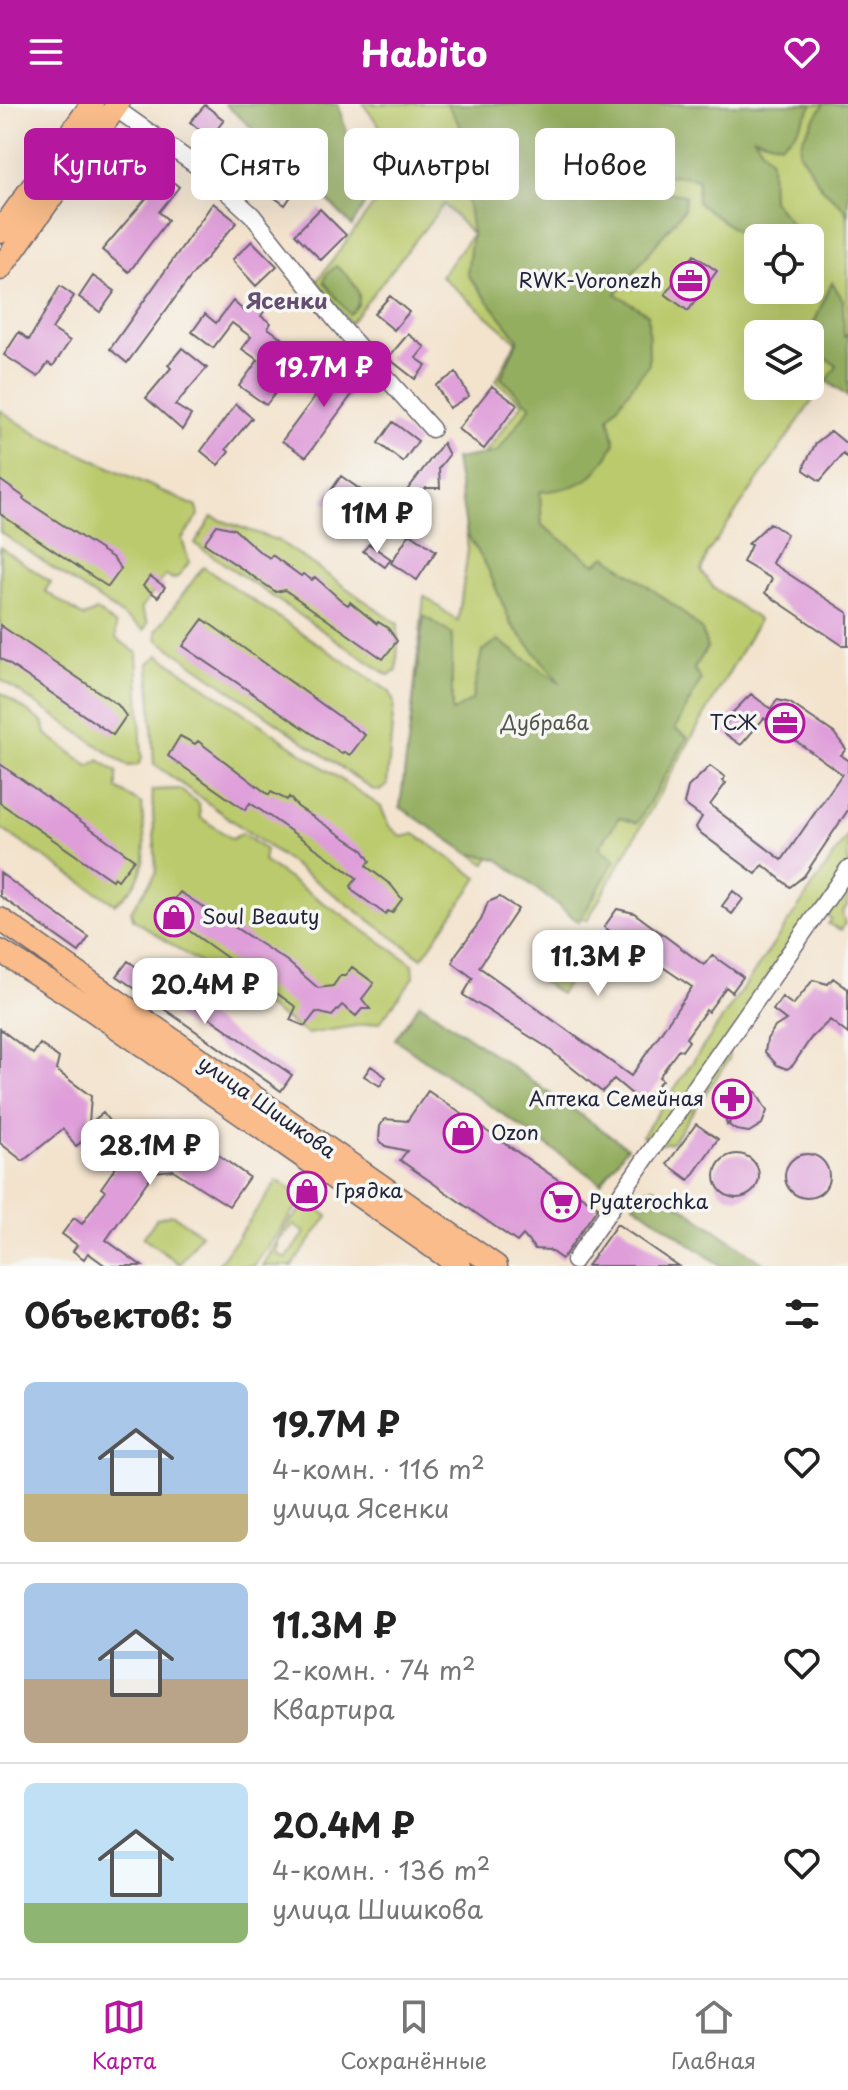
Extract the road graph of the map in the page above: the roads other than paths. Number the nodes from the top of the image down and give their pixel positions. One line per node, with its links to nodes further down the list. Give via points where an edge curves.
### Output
1 (92, 104): 3 (main road)
2 (116, 106): 4 (main road); 9 (street, via 204,171 252,215)
3 (87, 128)
4 (88, 128)
5 (27, 200): 7 (main road)
6 (43, 200): 8 (main road)
7 (0, 232)
8 (0, 269)
9 (432, 429)
10 (848, 869): 15 (street)
11 (0, 919): 13 (main road, улица Шишкова)
12 (2, 953): 13 (main road, улица Шишкова)
13 (256, 1112): 14 (main road, улица Шишкова)
14 (329, 1163): 16 (main road, улица Шишкова); 17 (main road, улица Шишкова)
15 (571, 1264)
16 (460, 1266)
17 (496, 1266)

